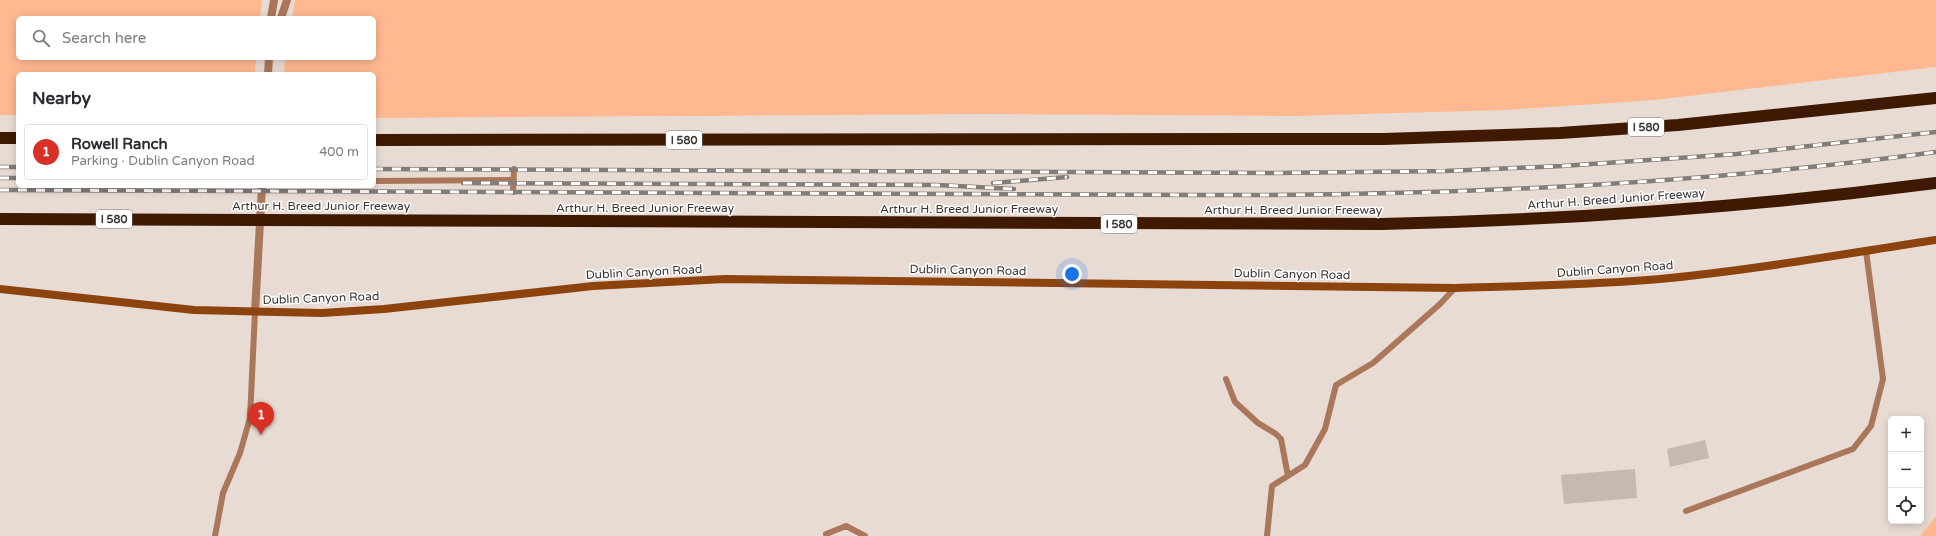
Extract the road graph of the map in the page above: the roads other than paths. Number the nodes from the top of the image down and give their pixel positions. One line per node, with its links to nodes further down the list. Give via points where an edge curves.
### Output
1 (274, 0): 3 (street)
2 (287, 0): 4 (street)
3 (271, 16)
4 (281, 16)
5 (269, 60): 6 (street)
6 (268, 72)
7 (1936, 98): 10 (highway, I 580, via 1671,125 1560,133 1384,139)
8 (0, 138): 9 (highway)
9 (16, 138)
10 (376, 140)
11 (514, 170): 12 (lane)
12 (514, 180): 13 (lane); 16 (lane)
13 (376, 181)
14 (1936, 183): 17 (highway, Arthur H. Breed Junior Freeway / I 580, via 1800,199 1673,210 1403,223 1260,225)
15 (262, 188): 22 (street)
16 (513, 192)
17 (0, 219)
18 (1936, 240): 19 (main road, Dublin Canyon Road)
19 (1866, 251): 20 (main road, Dublin Canyon Road, via 1660,279 1561,286); 25 (lane, via 1883,379 1871,426 1853,449)
20 (1455, 288): 22 (main road, Dublin Canyon Road, via 725,279 593,286 363,311); 24 (lane, via 1373,363 1336,385 1325,429 1305,465)
21 (0, 289): 22 (main road, Dublin Canyon Road, via 194,310)
22 (255, 312): 26 (lane, via 250,418 240,453 223,493)
23 (1226, 379): 24 (lane, via 1235,402 1281,439)
24 (1288, 476): 29 (lane, via 1272,486)
25 (1686, 511)
26 (215, 536)
27 (827, 536): 28 (lane, via 826,534 846,526)
28 (865, 536)
29 (1267, 536)

